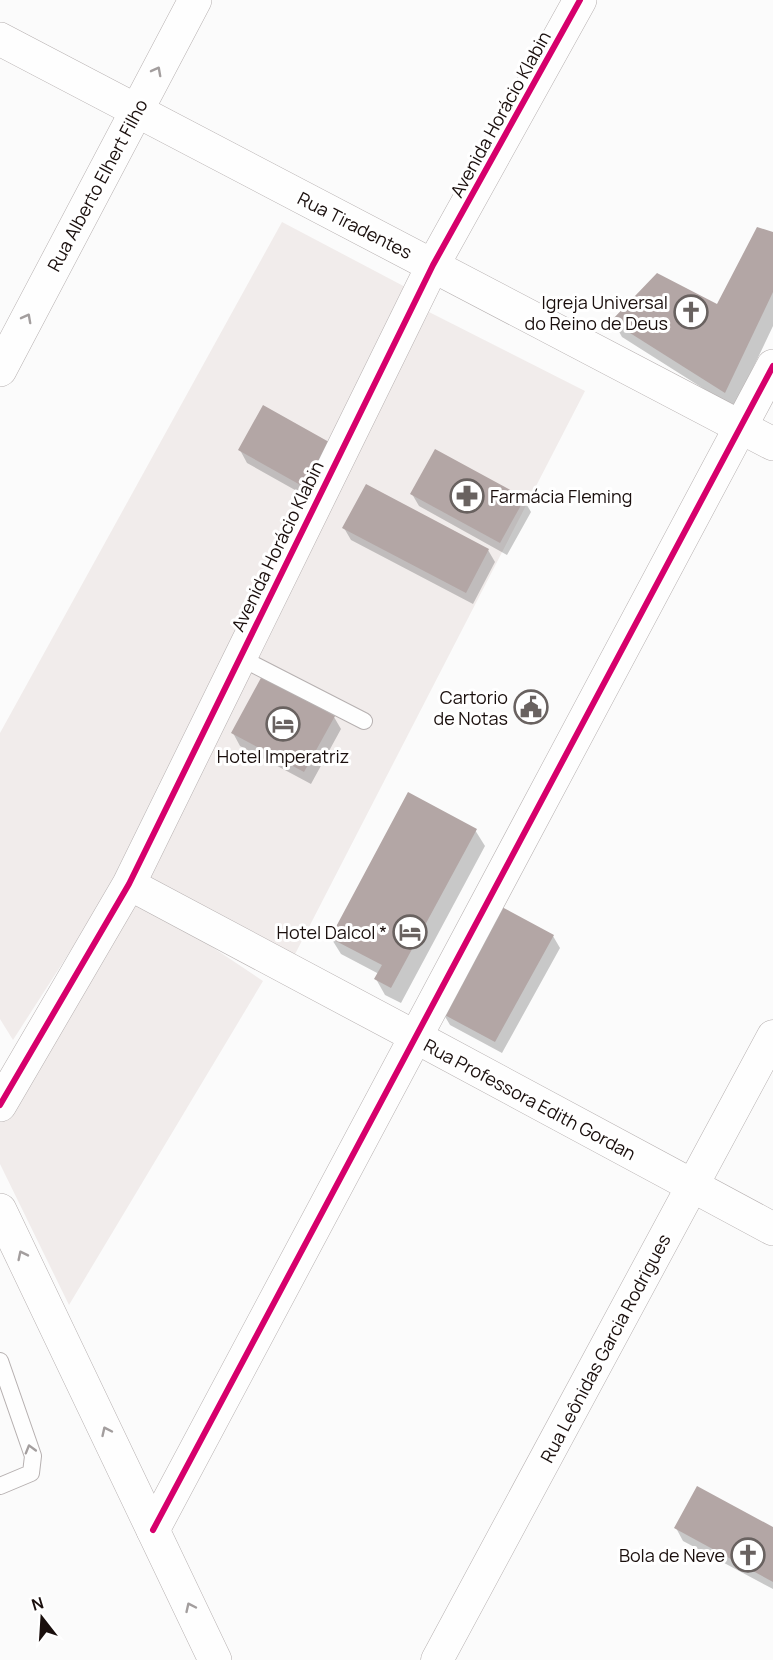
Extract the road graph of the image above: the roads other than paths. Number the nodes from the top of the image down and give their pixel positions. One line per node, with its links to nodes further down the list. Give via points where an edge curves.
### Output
1 (195, 0): 4 (street, Rua Alberto Elhert Filho, one-way to 1)
2 (580, 0): 5 (street, Avenida Horácio Klabin)
3 (0, 39): 4 (street, Rua Tiradentes)
4 (136, 111): 5 (street, Rua Tiradentes); 7 (street, Rua Alberto Elhert Filho, one-way to 4)
5 (433, 265): 8 (street, Rua Tiradentes); 10 (street, Avenida Horácio Klabin)
6 (773, 366): 8 (street)
7 (0, 370)
8 (741, 426): 9 (street, Rua Tiradentes); 14 (street)
9 (773, 444)
10 (239, 657): 11 (lane); 12 (street, Avenida Horácio Klabin)
11 (364, 722)
12 (129, 884): 14 (street, Rua Professora Edith Gordan); 15 (street, Avenida Horácio Klabin)
13 (773, 1036): 16 (street, Rua Leônidas Garcia Rodrigues)
14 (416, 1037): 16 (street, Rua Professora Edith Gordan); 21 (street)
15 (0, 1106)
16 (693, 1186): 18 (street, Rua Professora Edith Gordan); 23 (street, Rua Leônidas Garcia Rodrigues)
17 (0, 1210): 21 (street, one-way to 17)
18 (773, 1228)
19 (0, 1361): 20 (lane, one-way to 19, via 31,1473 33,1456)
20 (0, 1486)
21 (153, 1530): 22 (street, one-way to 21)
22 (215, 1660)
23 (436, 1660)

